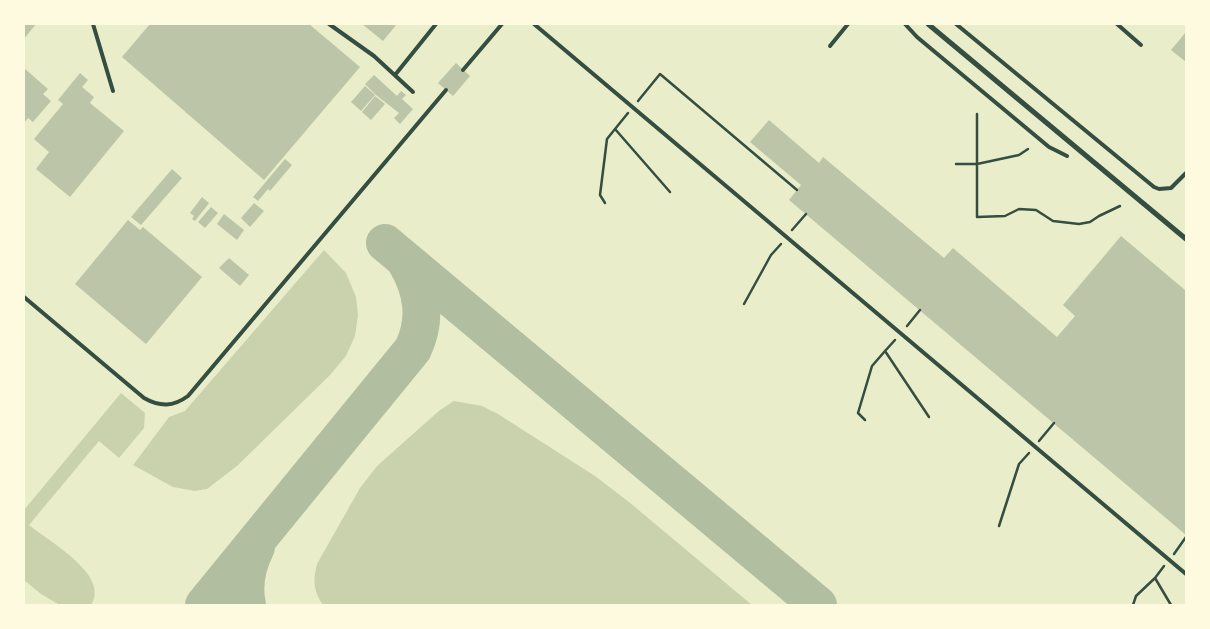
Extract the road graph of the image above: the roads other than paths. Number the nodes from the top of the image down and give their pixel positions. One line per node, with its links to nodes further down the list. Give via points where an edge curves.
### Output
1 (93, 24): 16 (lane)
2 (330, 24): 14 (lane)
3 (436, 24): 14 (lane)
4 (502, 24): 13 (lane)
5 (534, 24): 22 (lane)
6 (848, 24): 12 (lane)
7 (905, 24): 18 (lane, via 1049,147)
8 (928, 24): 20 (street)
9 (956, 24): 19 (lane, via 1154,187 1171,188)
10 (1117, 24): 11 (lane)
11 (1141, 45)
12 (830, 46)
13 (463, 70)
14 (395, 75): 17 (lane)
15 (446, 90): 21 (lane, via 180,402 161,405 144,398)
16 (113, 91)
17 (414, 92)
18 (1067, 156)
19 (1186, 173)
20 (1186, 239)
21 (24, 297)
22 (1186, 574)

